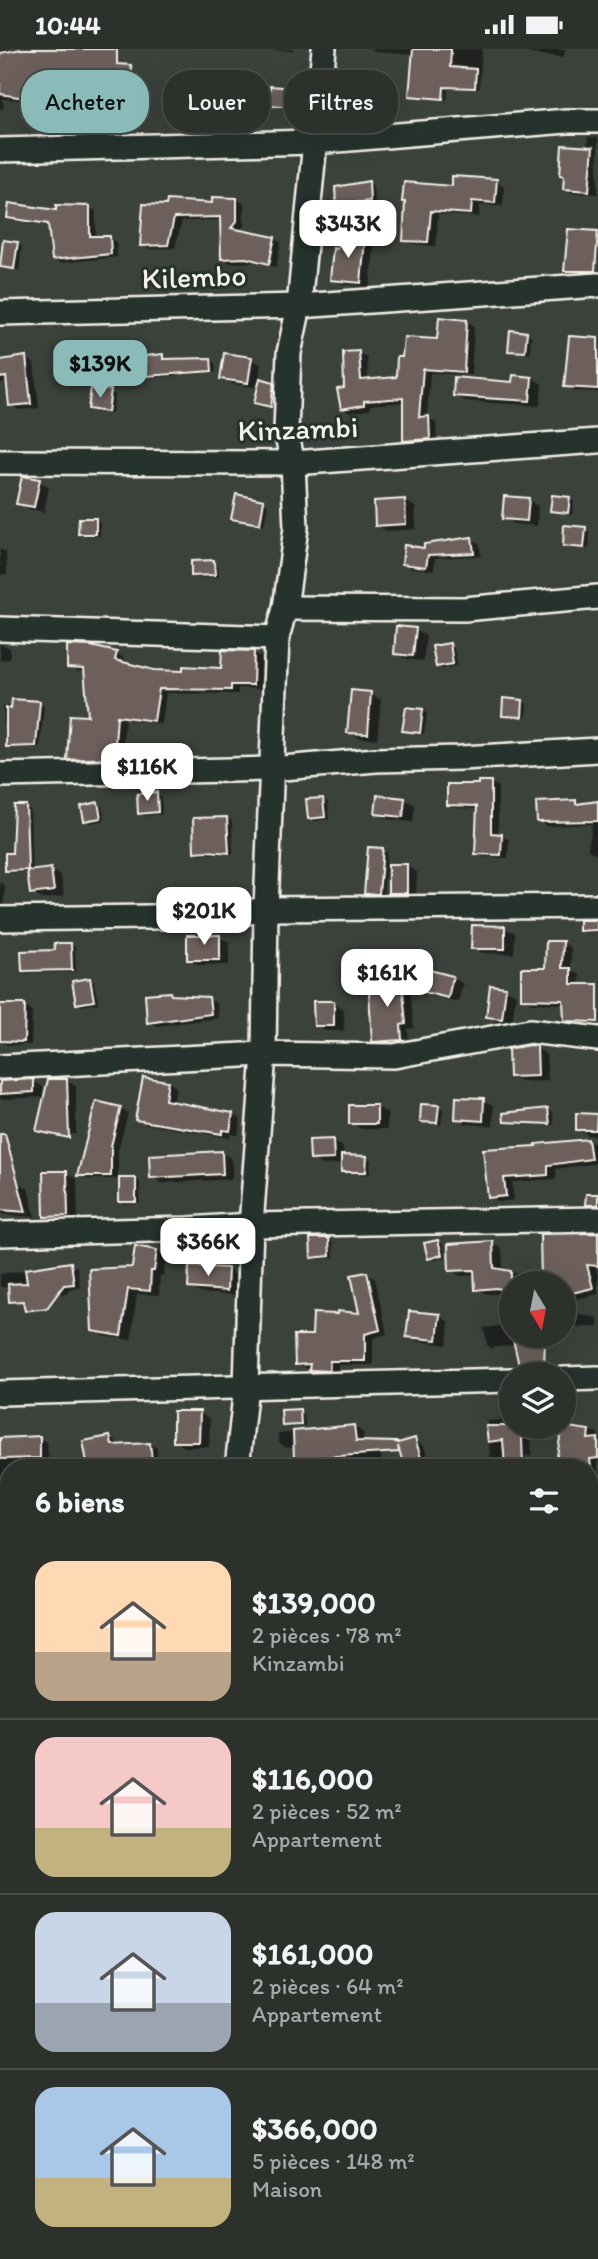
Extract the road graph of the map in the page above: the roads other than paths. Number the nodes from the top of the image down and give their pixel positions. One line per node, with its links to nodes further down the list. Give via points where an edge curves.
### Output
1 (324, 49): 3 (street)
2 (598, 121): 3 (street)
3 (314, 142): 4 (street); 6 (street)
4 (0, 150)
5 (598, 285): 6 (street, Kilembo)
6 (299, 306): 7 (street, Kilembo); 10 (street, via 289,353 286,403)
7 (0, 313)
8 (598, 441): 10 (street, Kinzambi)
9 (0, 462): 10 (street, Kinzambi)
10 (293, 463): 12 (street, via 296,528)
11 (598, 597): 12 (street, via 464,610)
12 (285, 608): 14 (street)
13 (0, 629): 14 (street)
14 (277, 638): 16 (street)
15 (598, 750): 16 (street, via 376,759)
16 (271, 769): 17 (street); 19 (street)
17 (0, 775)
18 (598, 906): 19 (street)
19 (266, 909): 20 (street, via 223,916); 22 (street)
20 (0, 919)
21 (598, 1039): 22 (street, via 530,1031 394,1056)
22 (264, 1054): 23 (street); 25 (street)
23 (0, 1067)
24 (598, 1219): 25 (street)
25 (251, 1225): 26 (street); 30 (street)
26 (0, 1234)
27 (576, 1378): 28 (street)
28 (598, 1378)
29 (499, 1380): 30 (street)
30 (246, 1386): 31 (street); 32 (street)
31 (0, 1393)
32 (238, 1459)

